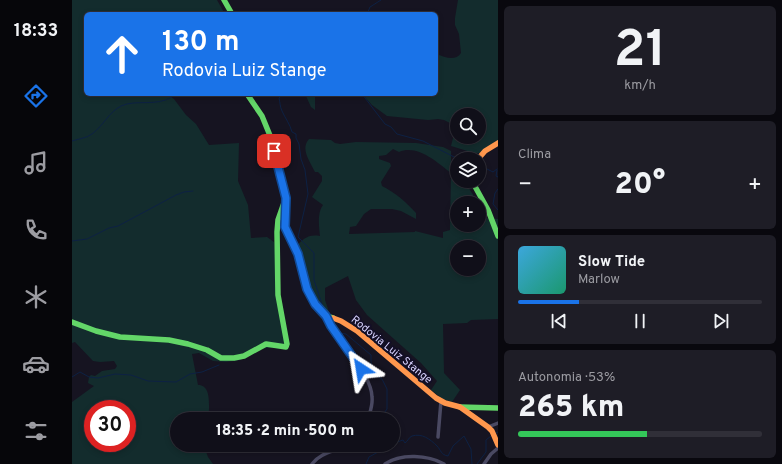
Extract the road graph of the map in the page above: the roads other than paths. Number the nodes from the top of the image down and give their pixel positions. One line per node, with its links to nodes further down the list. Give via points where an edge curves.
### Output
1 (224, 0): 2 (street)
2 (231, 12)
3 (248, 96): 7 (street, Rodovia Luiz Stange, via 268,128)
4 (498, 143): 5 (street)
5 (484, 152)
6 (476, 188): 8 (street)
7 (286, 198): 9 (street, Rodovia Luiz Stange, via 287,232 298,254 307,289 315,304); 10 (street, via 277,232 278,295 286,347 266,344 244,356 221,358 188,344 169,340 120,337)
8 (498, 236)
9 (326, 316): 11 (street, Rodovia Luiz Stange, via 341,321 357,331); 14 (street, via 370,385 372,404)
10 (72, 322)
11 (441, 401): 12 (street, Rodovia Luiz Stange); 17 (street)
12 (460, 407): 13 (street); 16 (street, Rodovia Luiz Stange)
13 (498, 408)
14 (370, 412)
15 (498, 423): 16 (street)
16 (488, 426): 18 (street, Rodovia Luiz Stange)
17 (438, 438)
18 (498, 445)
19 (498, 448): 24 (street)
20 (328, 452): 21 (street)
21 (312, 464)
22 (385, 464): 23 (street, via 401,458 427,459)
23 (444, 464)
24 (484, 464)

